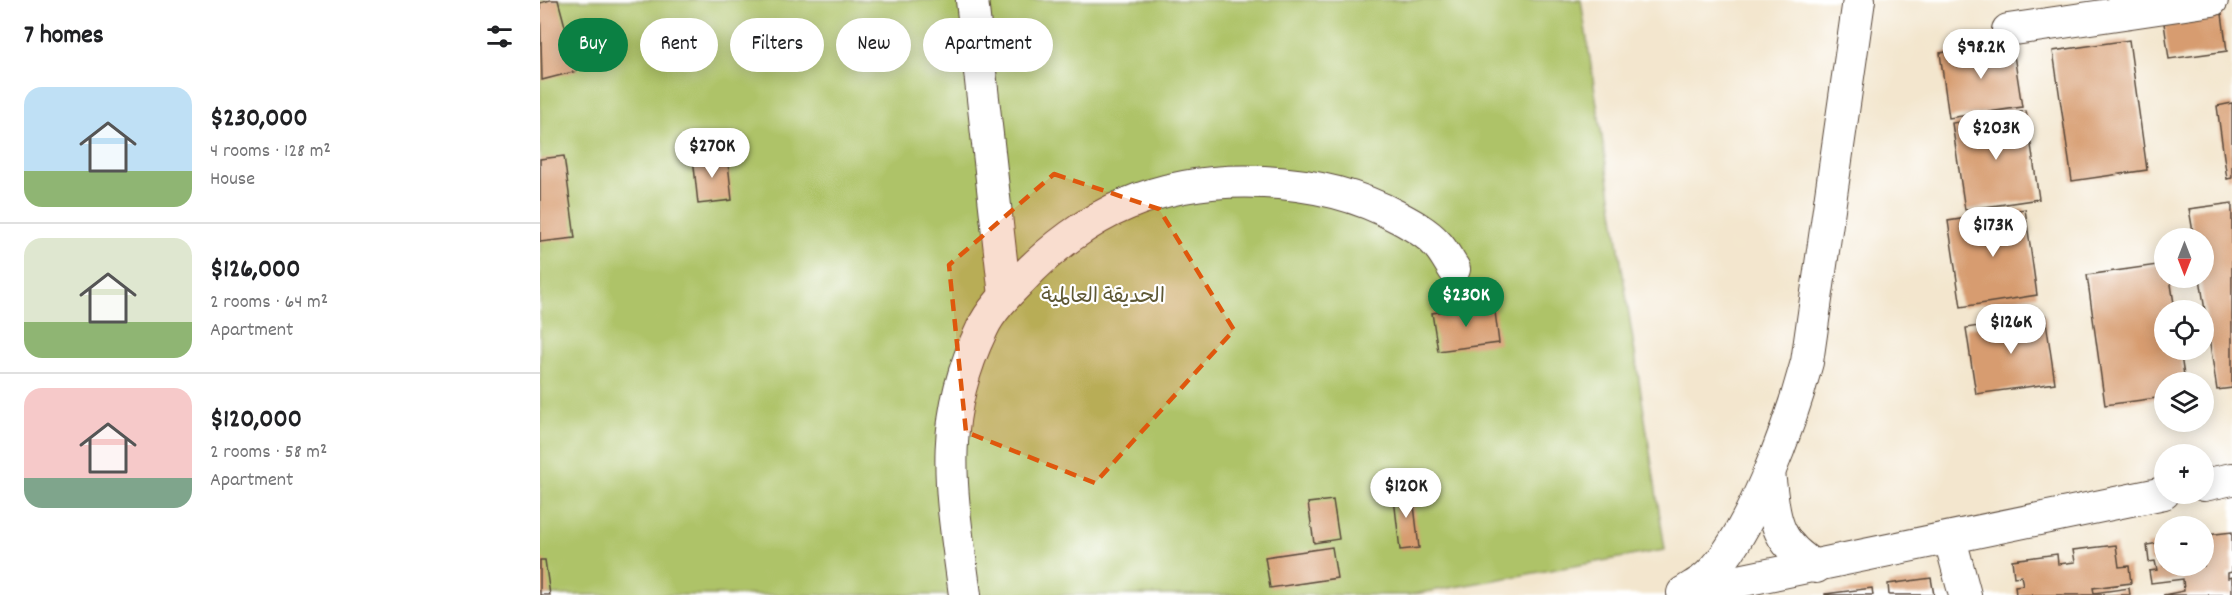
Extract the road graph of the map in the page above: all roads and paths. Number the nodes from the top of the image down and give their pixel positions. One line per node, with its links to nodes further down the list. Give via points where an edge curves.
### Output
1 (972, 0): 6 (street)
2 (1859, 0): 7 (street, via 1807,362 1792,415)
3 (2212, 0): 4 (street)
4 (2008, 30)
5 (1454, 269): 6 (street, via 1436,243 1378,206 1336,192 1276,181 1229,182 1161,192 1126,204 1064,242 1033,266)
6 (1005, 296): 14 (street, via 983,326 969,357 950,438 950,478)
7 (1769, 472): 12 (street, via 1775,518 1784,537 1794,554); 13 (street, via 1722,560 1703,580)
8 (2232, 479): 9 (street)
9 (2214, 483)
10 (2154, 495): 11 (street)
11 (1950, 539): 12 (street); 15 (street)
12 (1816, 567): 13 (street)
13 (1675, 594)
14 (964, 595)
15 (1965, 595)

